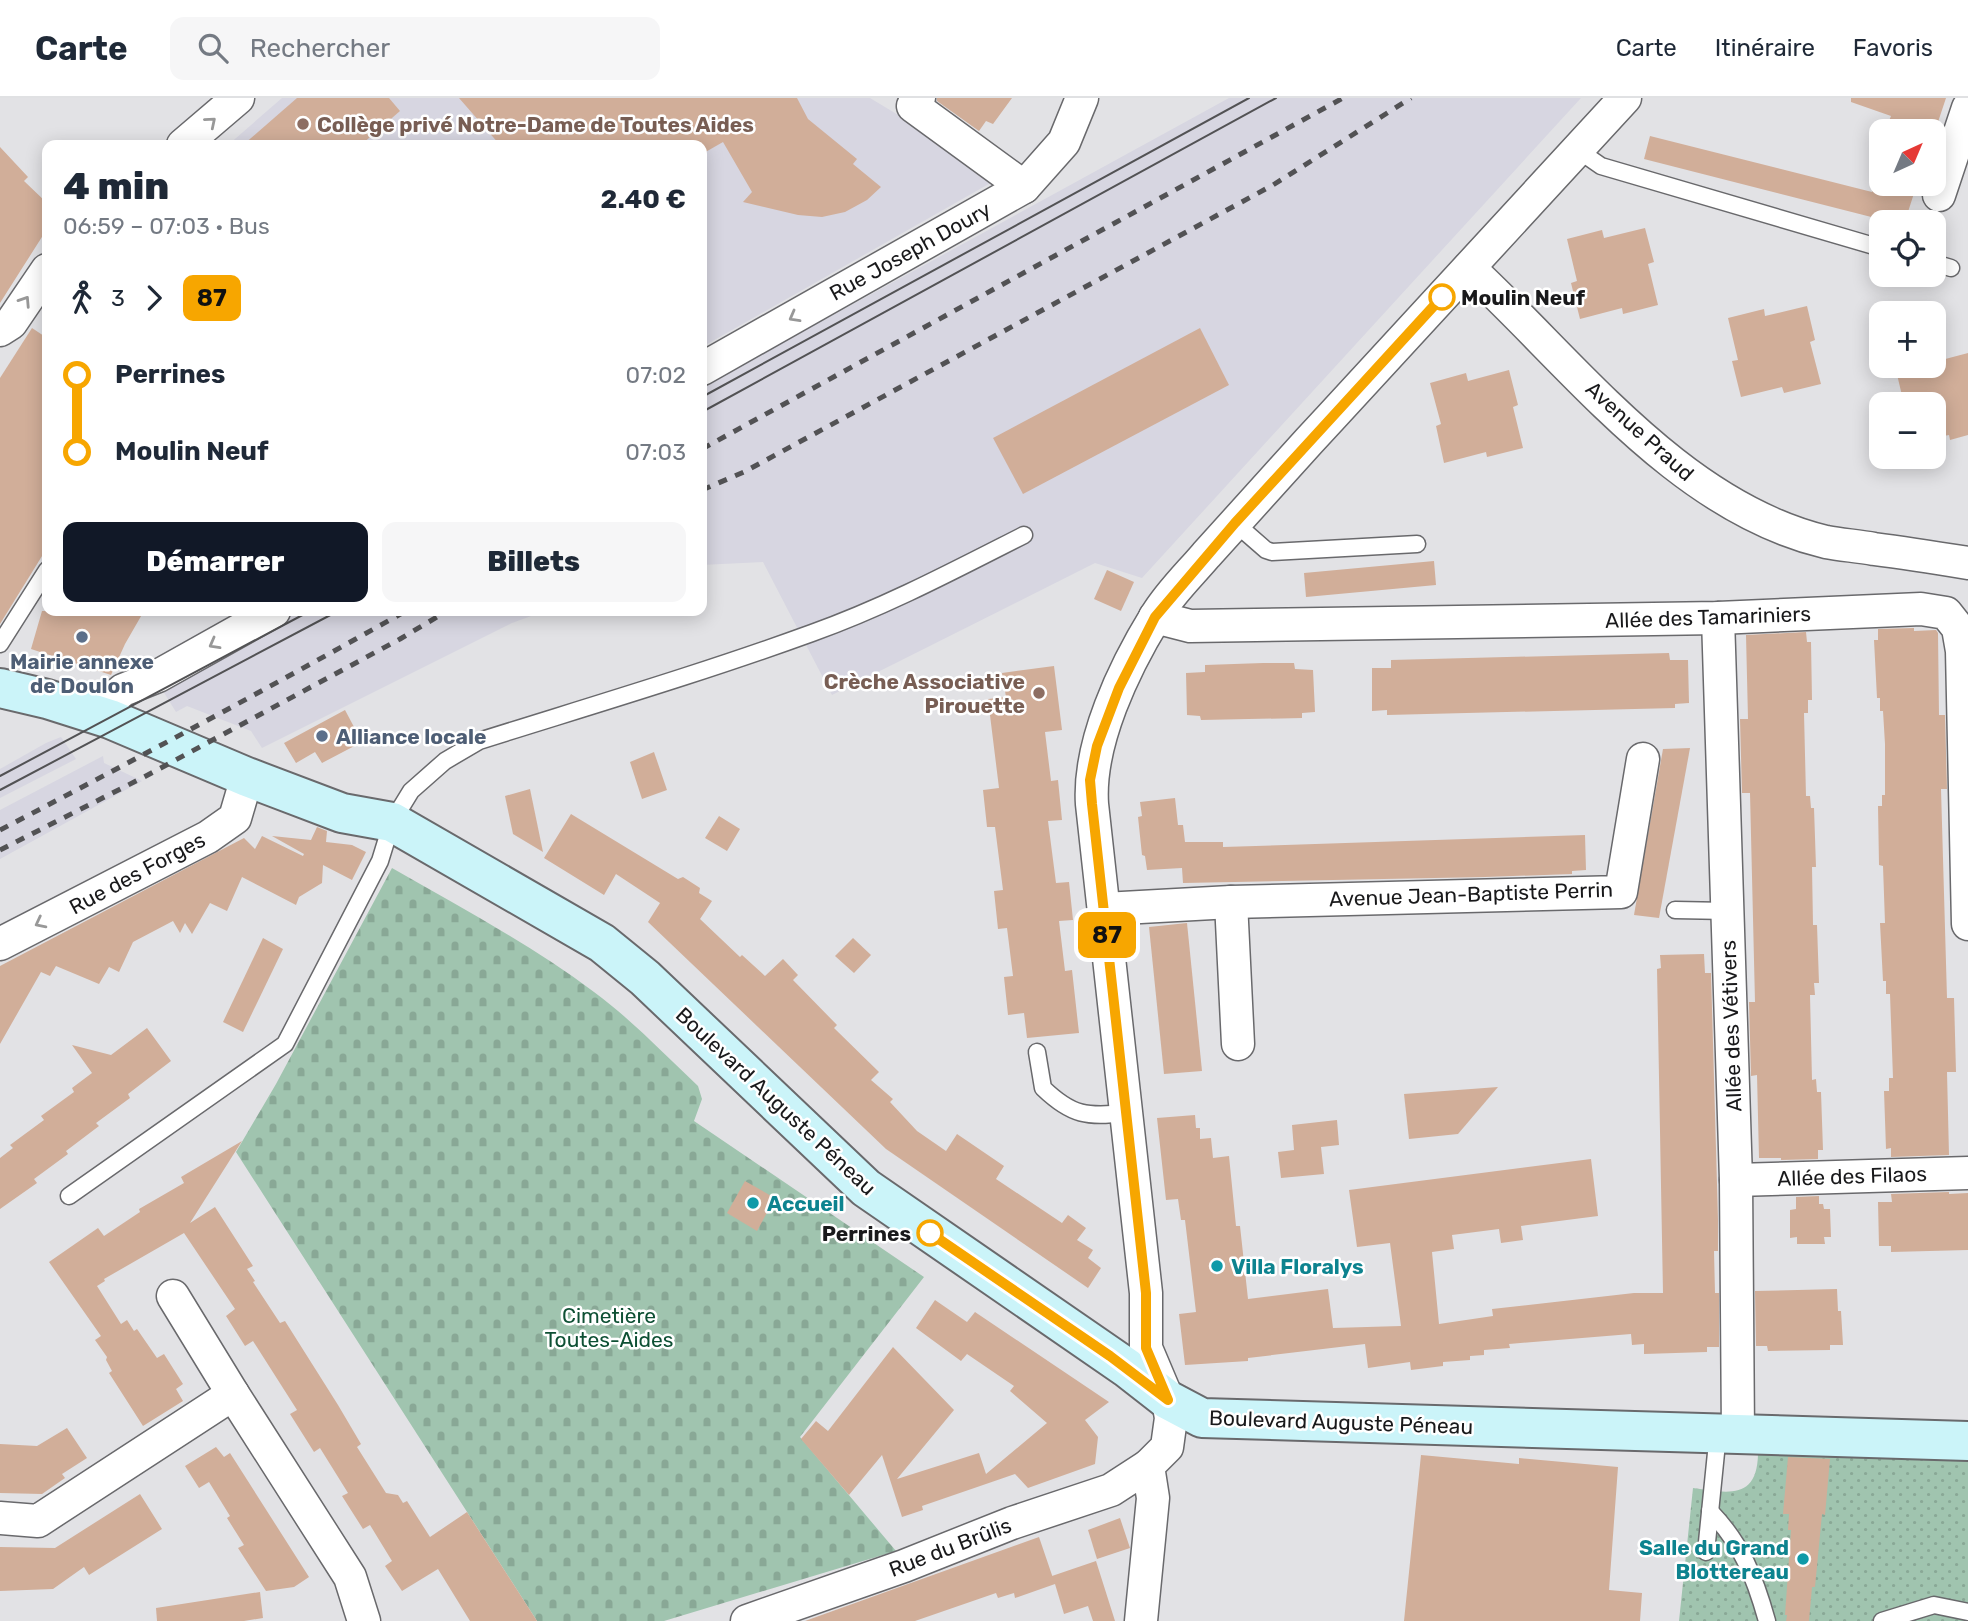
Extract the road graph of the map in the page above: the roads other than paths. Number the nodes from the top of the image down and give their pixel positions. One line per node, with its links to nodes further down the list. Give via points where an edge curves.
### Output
1 (238, 98): 6 (street, one-way to 1)
2 (919, 98): 9 (street, via 913,106)
3 (1082, 98): 9 (street, Rue Joseph Doury, via 1064,142)
4 (1625, 98): 7 (street)
5 (1968, 108): 8 (street)
6 (189, 140)
7 (1578, 150): 10 (lane, via 1601,166); 12 (street)
8 (1946, 174)
9 (1024, 187): 16 (street, Rue Joseph Doury, one-way to 16)
10 (1869, 244)
11 (1946, 267): 13 (lane)
12 (1469, 268): 17 (street); 20 (street, Avenue Praud, via 1674,466 1707,488 1770,522 1826,542)
13 (1951, 268)
14 (42, 277): 15 (street, one-way to 14, via 11,323)
15 (0, 330)
16 (707, 366)
17 (1235, 523): 19 (lane, via 1272,552); 23 (street)
18 (1024, 535): 30 (lane, via 815,633 479,741 419,782)
19 (1417, 544)
20 (1968, 563)
21 (42, 578): 25 (lane)
22 (265, 616): 27 (street, one-way to 27, via 158,676 123,690)
23 (1155, 617): 24 (street, Allée des Tamariniers, via 1190,626); 32 (street, via 1119,688 1090,780)
24 (1718, 618): 34 (street, Allée des Vétivers); 35 (street, Allée des Tamariniers, via 1921,610 1946,613 1958,628 1962,652)
25 (0, 644)
26 (0, 688): 27 (street, Boulevard Auguste Péneau)
27 (95, 713): 29 (street, Boulevard Auguste Péneau)
28 (1643, 759): 31 (street, Avenue Jean-Baptiste Perrin, via 1621,892)
29 (247, 777): 30 (street, Boulevard Auguste Péneau, via 342,813); 36 (street, Rue des Forges, one-way to 36, via 235,818 208,837)
30 (392, 822): 42 (lane, via 380,861 285,1044); 45 (street, Boulevard Auguste Péneau, via 612,950 866,1188)
31 (1231, 902): 32 (street, Avenue Jean-Baptiste Perrin); 37 (street)
32 (1104, 909): 39 (street)
33 (1675, 911): 34 (lane)
34 (1728, 911): 41 (street, Allée des Vétivers)
35 (1968, 924)
36 (0, 944)
37 (1238, 1044)
38 (1037, 1052): 39 (lane, via 1043,1087 1073,1110 1096,1116)
39 (1126, 1113): 45 (street, via 1146,1293 1146,1348)
40 (1968, 1173): 41 (street, Allée des Filaos)
41 (1736, 1180): 46 (street, Allée des Vétivers)
42 (69, 1196)
43 (173, 1296): 44 (street)
44 (233, 1394): 50 (street, via 38,1521); 53 (street, via 350,1577)
45 (1168, 1400): 46 (street, Boulevard Auguste Péneau, via 1202,1418); 48 (street, via 1167,1447)
46 (1728, 1434): 47 (street, Boulevard Auguste Péneau); 49 (lane)
47 (1968, 1441)
48 (1149, 1466): 54 (street, Rue du Brûlis, via 1111,1490); 55 (street, via 1153,1498)
49 (1710, 1511): 51 (lane); 56 (lane, via 1745,1557)
50 (0, 1518)
51 (1706, 1552)
52 (1968, 1612): 57 (lane, via 1934,1605)
53 (364, 1621)
54 (747, 1621)
55 (1141, 1621)
56 (1767, 1621)
57 (1882, 1621)

